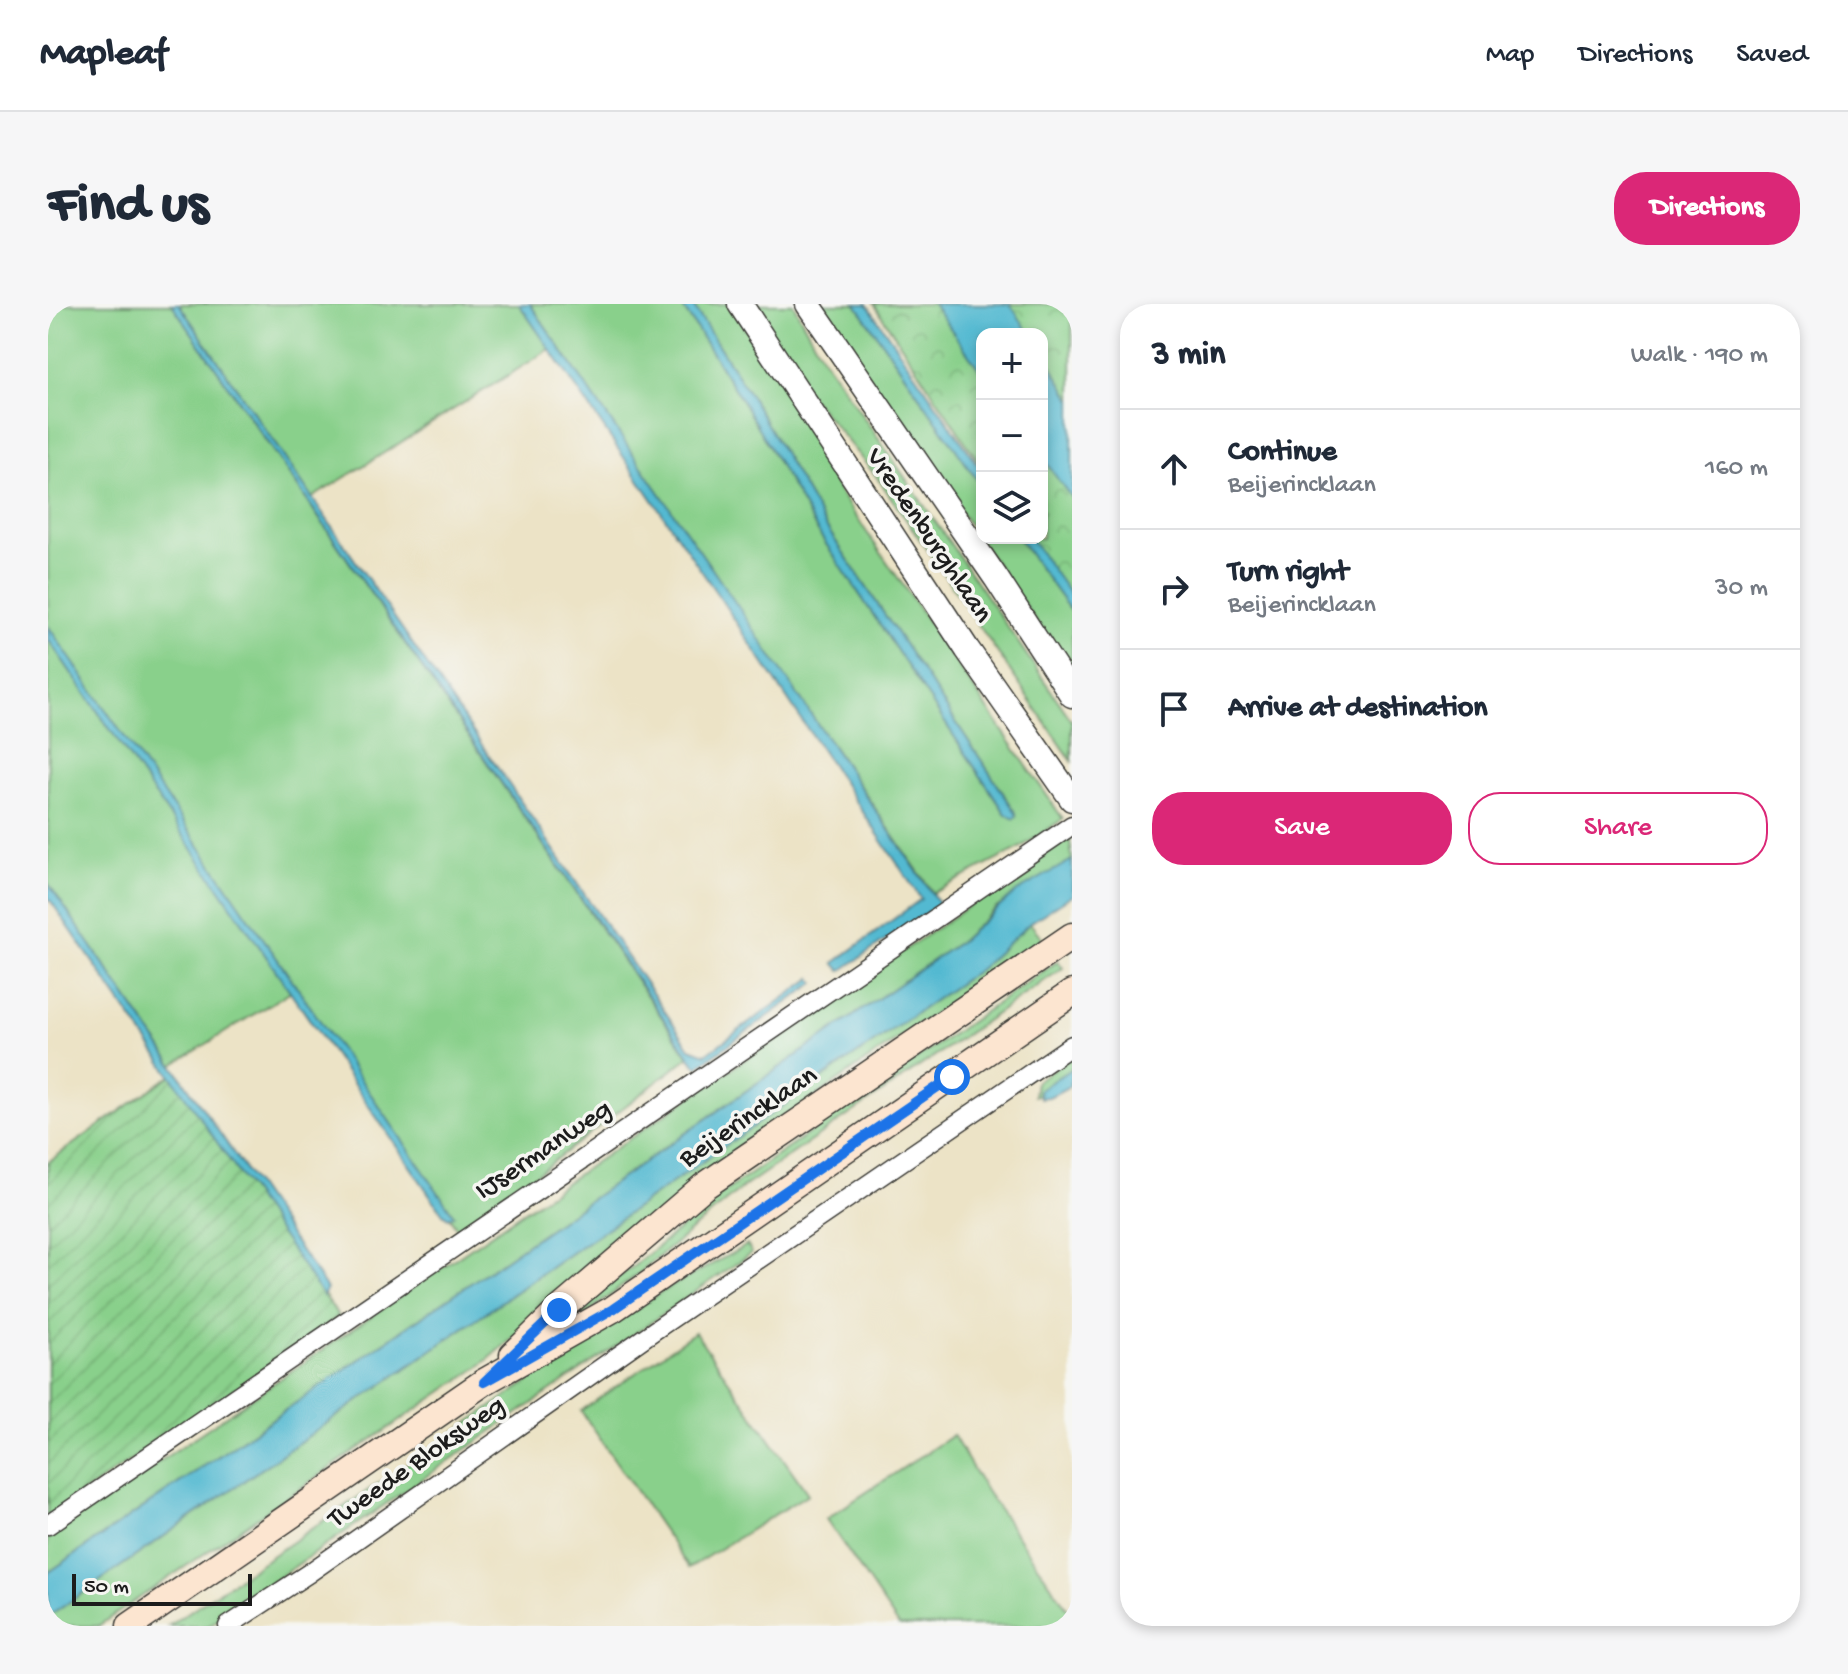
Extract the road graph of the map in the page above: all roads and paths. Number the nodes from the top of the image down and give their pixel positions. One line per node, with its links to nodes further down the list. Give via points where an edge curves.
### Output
1 (740, 304): 4 (street, Vredenburghlaan)
2 (808, 304): 3 (street, Vredenburghlaan)
3 (1072, 695)
4 (1072, 799)
5 (1072, 825): 10 (street, IJsermanweg)
6 (1072, 936): 9 (main road, Beijerincklaan, via 703,1187)
7 (1072, 993): 9 (main road, Beijerincklaan, via 613,1309)
8 (1072, 1045): 12 (street, Tweede Bloksweg)
9 (484, 1382): 11 (main road, Beijerincklaan)
10 (48, 1525)
11 (130, 1626)
12 (228, 1626)

